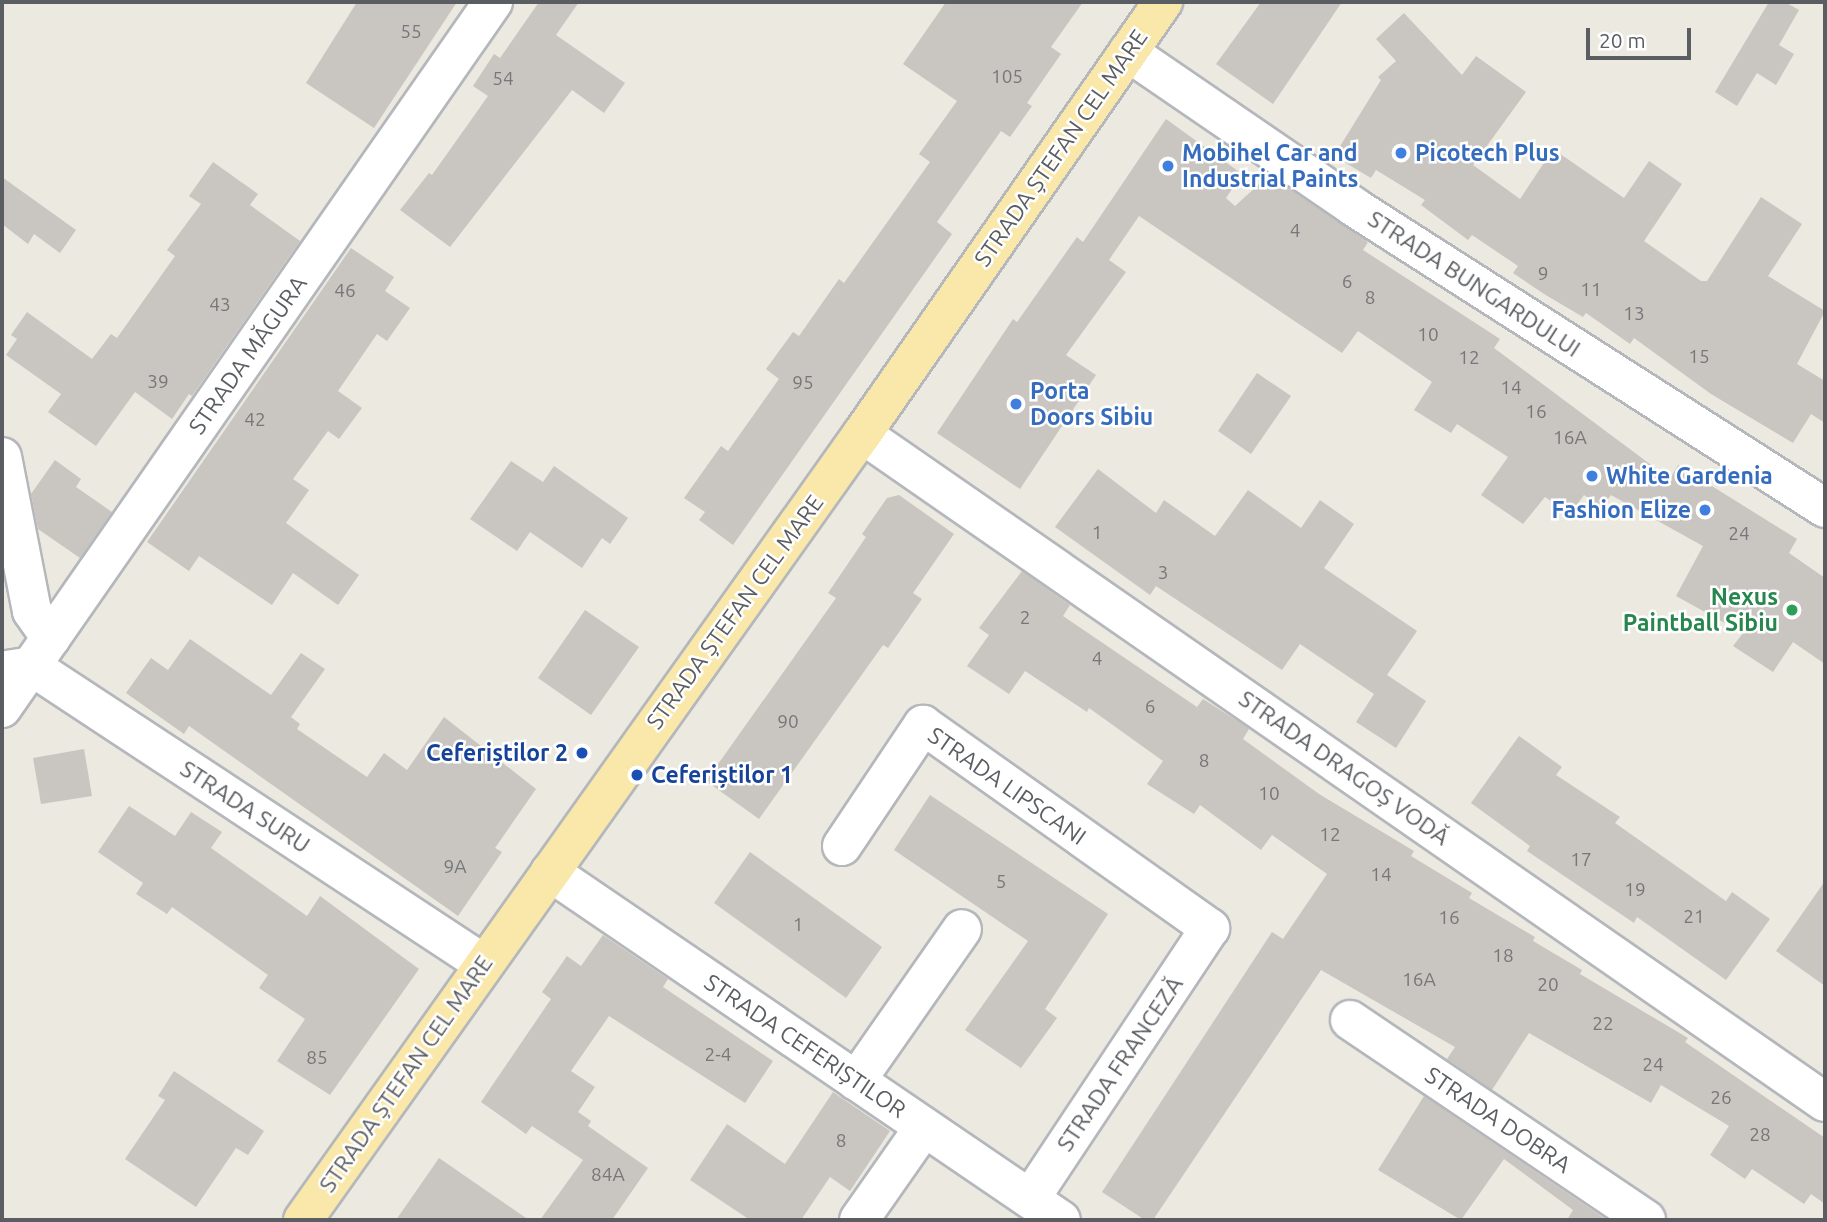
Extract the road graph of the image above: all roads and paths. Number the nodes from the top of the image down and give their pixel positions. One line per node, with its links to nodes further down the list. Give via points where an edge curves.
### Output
1 (493, 2): 7 (street, STRADA MĂGURA)
2 (1163, 2): 3 (main road, STRADA ȘTEFAN CEL MARE)
3 (1128, 52): 4 (main road, STRADA ȘTEFAN CEL MARE); 6 (street, STRADA BUNGARDULUI, via 1354,207)
4 (862, 434): 10 (main road, STRADA ȘTEFAN CEL MARE); 16 (street, STRADA DRAGOȘ VODĂ)
5 (2, 457): 7 (street, via 32,611)
6 (1825, 508)
7 (28, 658): 8 (street, STRADA MĂGURA); 13 (street, STRADA SURU)
8 (2, 708)
9 (842, 846): 11 (street, STRADA LIPSCANI, via 923,725)
10 (550, 872): 13 (main road, STRADA ȘTEFAN CEL MARE); 15 (street, STRADA CEFERIȘTILOR)
11 (1210, 928): 18 (street, STRADA FRANCEZĂ)
12 (962, 929): 15 (street)
13 (484, 964): 19 (main road, STRADA ȘTEFAN CEL MARE)
14 (1350, 1020): 22 (street, STRADA DOBRA)
15 (856, 1081): 17 (street, STRADA CEFERIȘTILOR)
16 (1825, 1102)
17 (924, 1127): 18 (street, STRADA CEFERIȘTILOR); 20 (street)
18 (1030, 1199): 21 (street, STRADA CEFERIȘTILOR)
19 (303, 1220)
20 (859, 1220)
21 (1061, 1220)
22 (1646, 1220)

